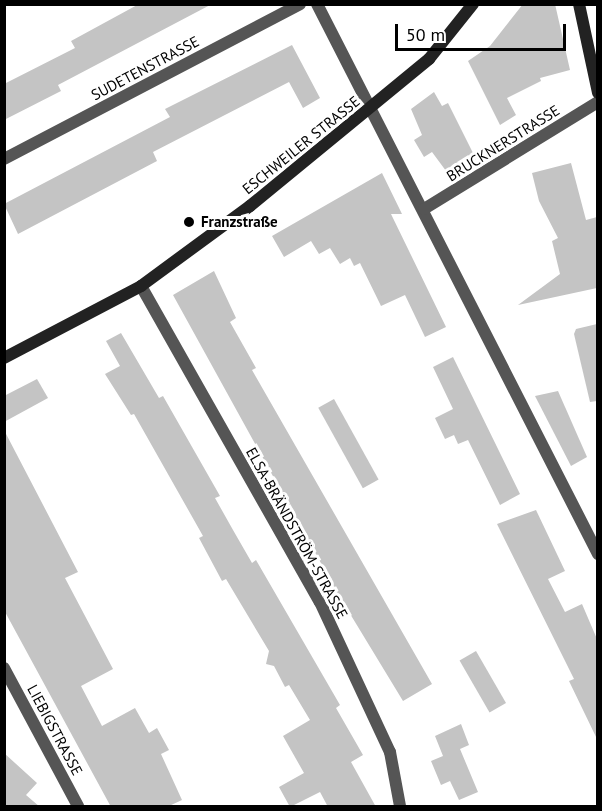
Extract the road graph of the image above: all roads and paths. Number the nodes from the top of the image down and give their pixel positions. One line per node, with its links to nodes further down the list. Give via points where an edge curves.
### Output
1 (300, 4): 8 (street, SUDETENSTRASSE)
2 (317, 4): 7 (street)
3 (472, 4): 7 (street, ESCHWEILER STRASSE, via 429,59)
4 (579, 4): 5 (street)
5 (597, 93)
6 (597, 102): 9 (street, BRUCKNERSTRASSE)
7 (372, 108): 9 (street); 10 (street, ESCHWEILER STRASSE, via 250,206)
8 (4, 159)
9 (424, 208): 12 (street)
10 (141, 286): 11 (street, ESCHWEILER STRASSE); 15 (street, ELSA-BRÄNDSTRÖM-STRASSE, via 320,602 390,752)
11 (4, 358)
12 (597, 554)
13 (4, 668): 14 (street, LIEBIGSTRASSE)
14 (78, 807)
15 (400, 807)

